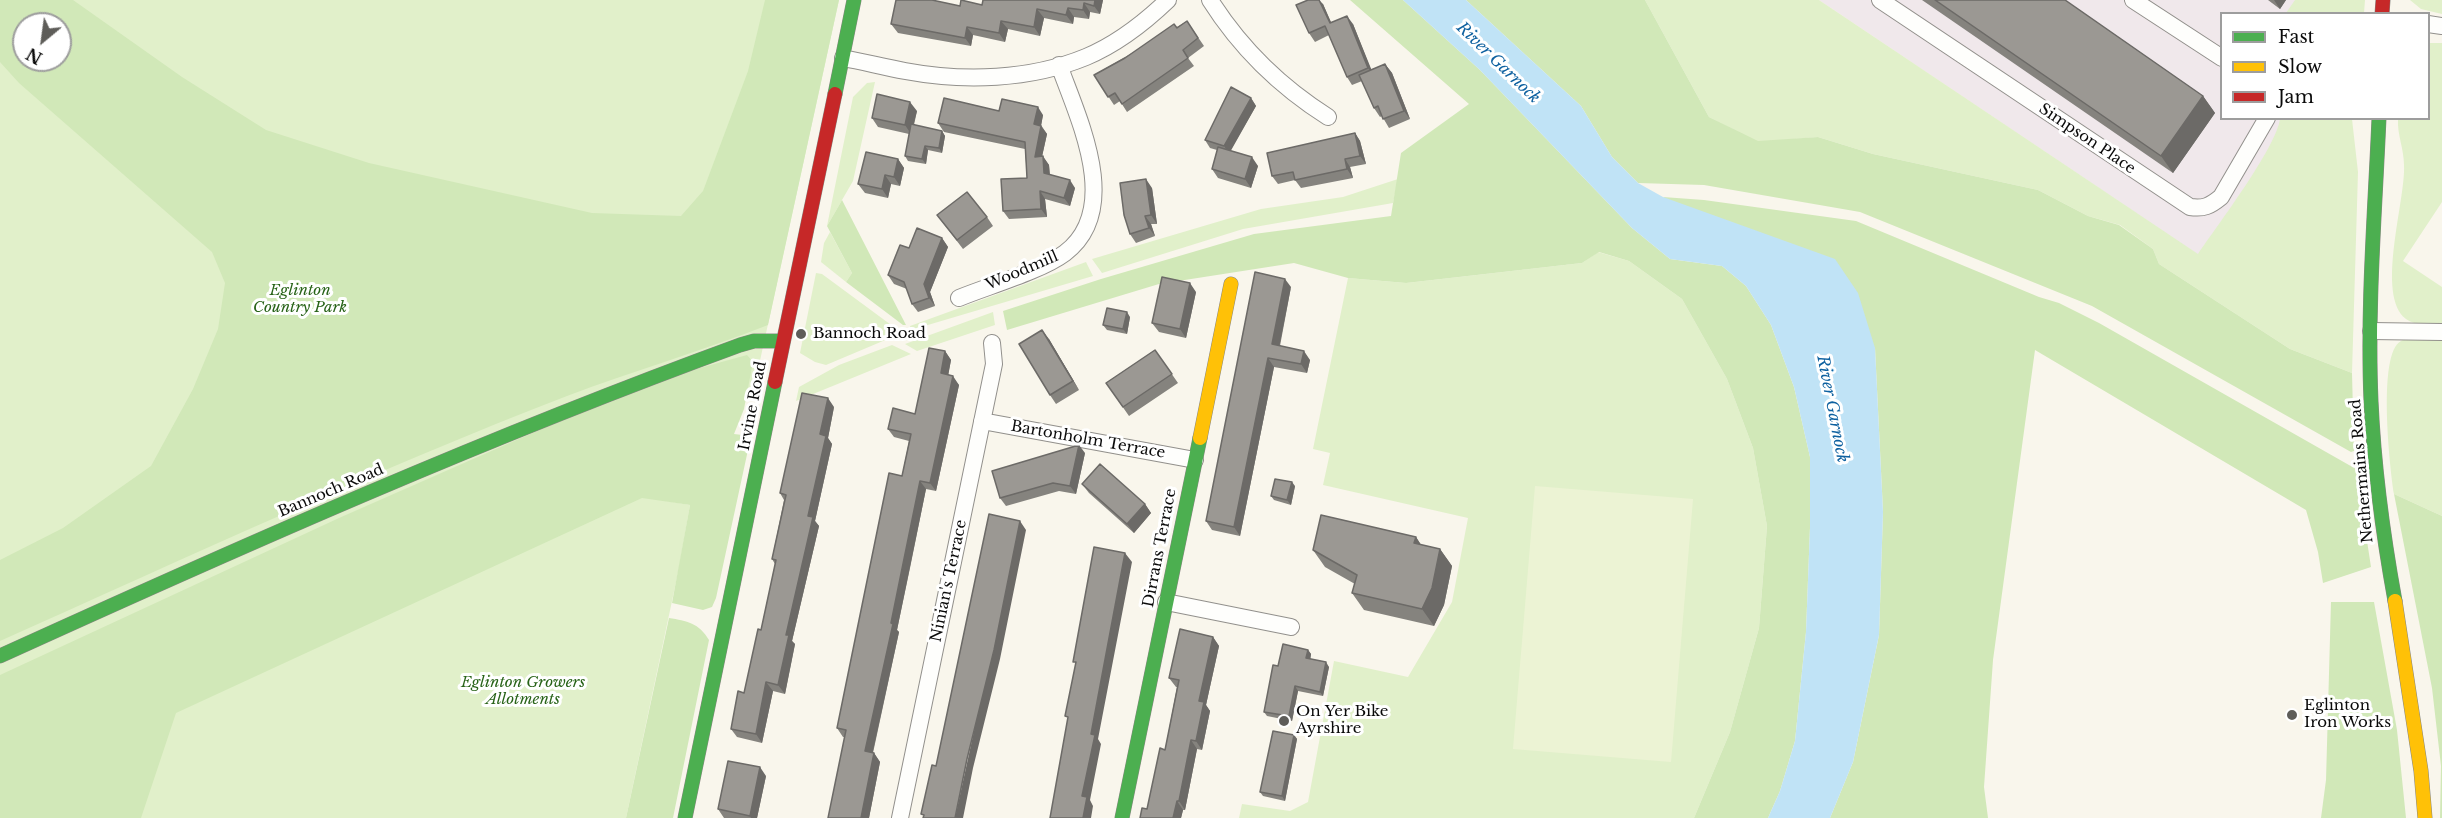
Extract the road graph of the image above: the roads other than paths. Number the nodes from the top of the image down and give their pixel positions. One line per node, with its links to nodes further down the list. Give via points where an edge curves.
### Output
1 (854, 0): 7 (main road, Irvine Road)
2 (1168, 0): 8 (street, via 1117,41)
3 (1209, 0): 9 (street, via 1254,58 1294,95)
4 (1880, 0): 10 (street, Simpson Place, via 2190,207 2211,206 2221,197)
5 (2133, 0): 6 (street)
6 (2220, 57)
7 (843, 58): 8 (street, via 907,72 985,78); 16 (main road, Irvine Road)
8 (1059, 65): 13 (street, Woodmill, via 1090,152 1093,195 1084,227 1077,242 1051,262)
9 (1328, 117)
10 (2266, 120)
11 (2379, 120): 14 (main road, Nethermains Road)
12 (1231, 284): 19 (main road, Dirrans Terrace)
13 (959, 298)
14 (2372, 331): 15 (street); 26 (main road, Nethermains Road, via 2371,401 2382,529 2406,663)
15 (2442, 332)
16 (783, 341): 22 (main road, Bannoch Road, via 740,345 609,393 398,480); 23 (main road, Irvine Road)
17 (992, 343): 18 (street, Ninian's Terrace, via 994,364)
18 (982, 421): 19 (street, Bartonholm Terrace); 24 (street, Ninian's Terrace)
19 (1195, 460): 20 (main road, Dirrans Terrace)
20 (1166, 602): 21 (street); 25 (main road, Dirrans Terrace)
21 (1291, 627)
22 (0, 656)
23 (685, 818)
24 (900, 818)
25 (1122, 818)
26 (2425, 818)

